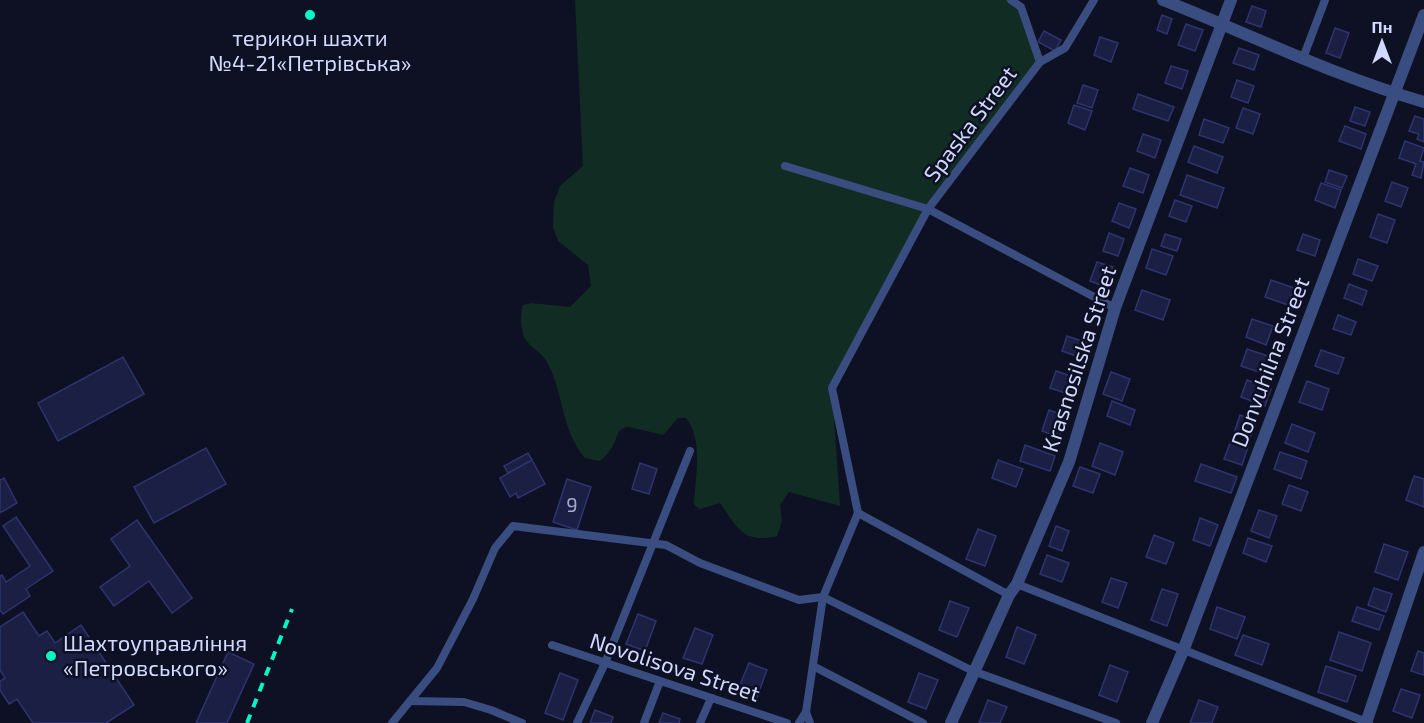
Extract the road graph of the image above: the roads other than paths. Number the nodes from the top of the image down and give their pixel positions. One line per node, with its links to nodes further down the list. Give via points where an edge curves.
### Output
1 (1011, 0): 9 (lane, Spaska Street, via 1021,7)
2 (1094, 0): 9 (lane, Spaska Street, via 1065,48)
3 (1163, 0): 7 (street)
4 (1231, 0): 7 (street, Krasnosilska Street)
5 (1326, 0): 8 (lane)
6 (1424, 15): 10 (street, Donvuhilna Street)
7 (1222, 24): 8 (street); 14 (street, Krasnosilska Street)
8 (1303, 58): 10 (street)
9 (1040, 62): 13 (lane, Spaska Street)
10 (1395, 94): 11 (street); 22 (street, Donvuhilna Street)
11 (1424, 102)
12 (785, 166): 13 (lane)
13 (928, 209): 14 (lane); 16 (lane, Spaska Street, via 832,388)
14 (1115, 308): 18 (street, Krasnosilska Street, via 1069,462)
15 (690, 451): 23 (lane)
16 (858, 513): 19 (lane); 20 (lane)
17 (1424, 552): 42 (street)
18 (1017, 584): 19 (street, Krasnosilska Street); 22 (lane)
19 (1008, 595): 25 (street, Krasnosilska Street)
20 (823, 597): 24 (lane); 25 (lane); 28 (lane, via 799,600 700,563 666,545 513,526 495,549 437,668)
21 (552, 645): 23 (lane, Novolisova Street)
22 (1183, 651): 41 (street, Donvuhilna Street); 42 (lane)
23 (605, 663): 26 (lane, Novolisova Street); 32 (lane)
24 (813, 666): 29 (lane); 38 (lane)
25 (973, 671): 39 (street, Krasnosilska Street); 40 (lane)
26 (660, 681): 27 (lane, Novolisova Street); 33 (lane)
27 (711, 698): 34 (lane); 35 (lane, Novolisova Street)
28 (410, 701): 30 (lane); 31 (lane, via 464,702)
29 (806, 712): 36 (lane); 37 (lane)
30 (392, 723)
31 (522, 723)
32 (577, 723)
33 (644, 723)
34 (700, 723)
35 (787, 723)
36 (799, 723)
37 (810, 723)
38 (923, 723)
39 (951, 723)
40 (1116, 723)
41 (1152, 723)
42 (1368, 723)

